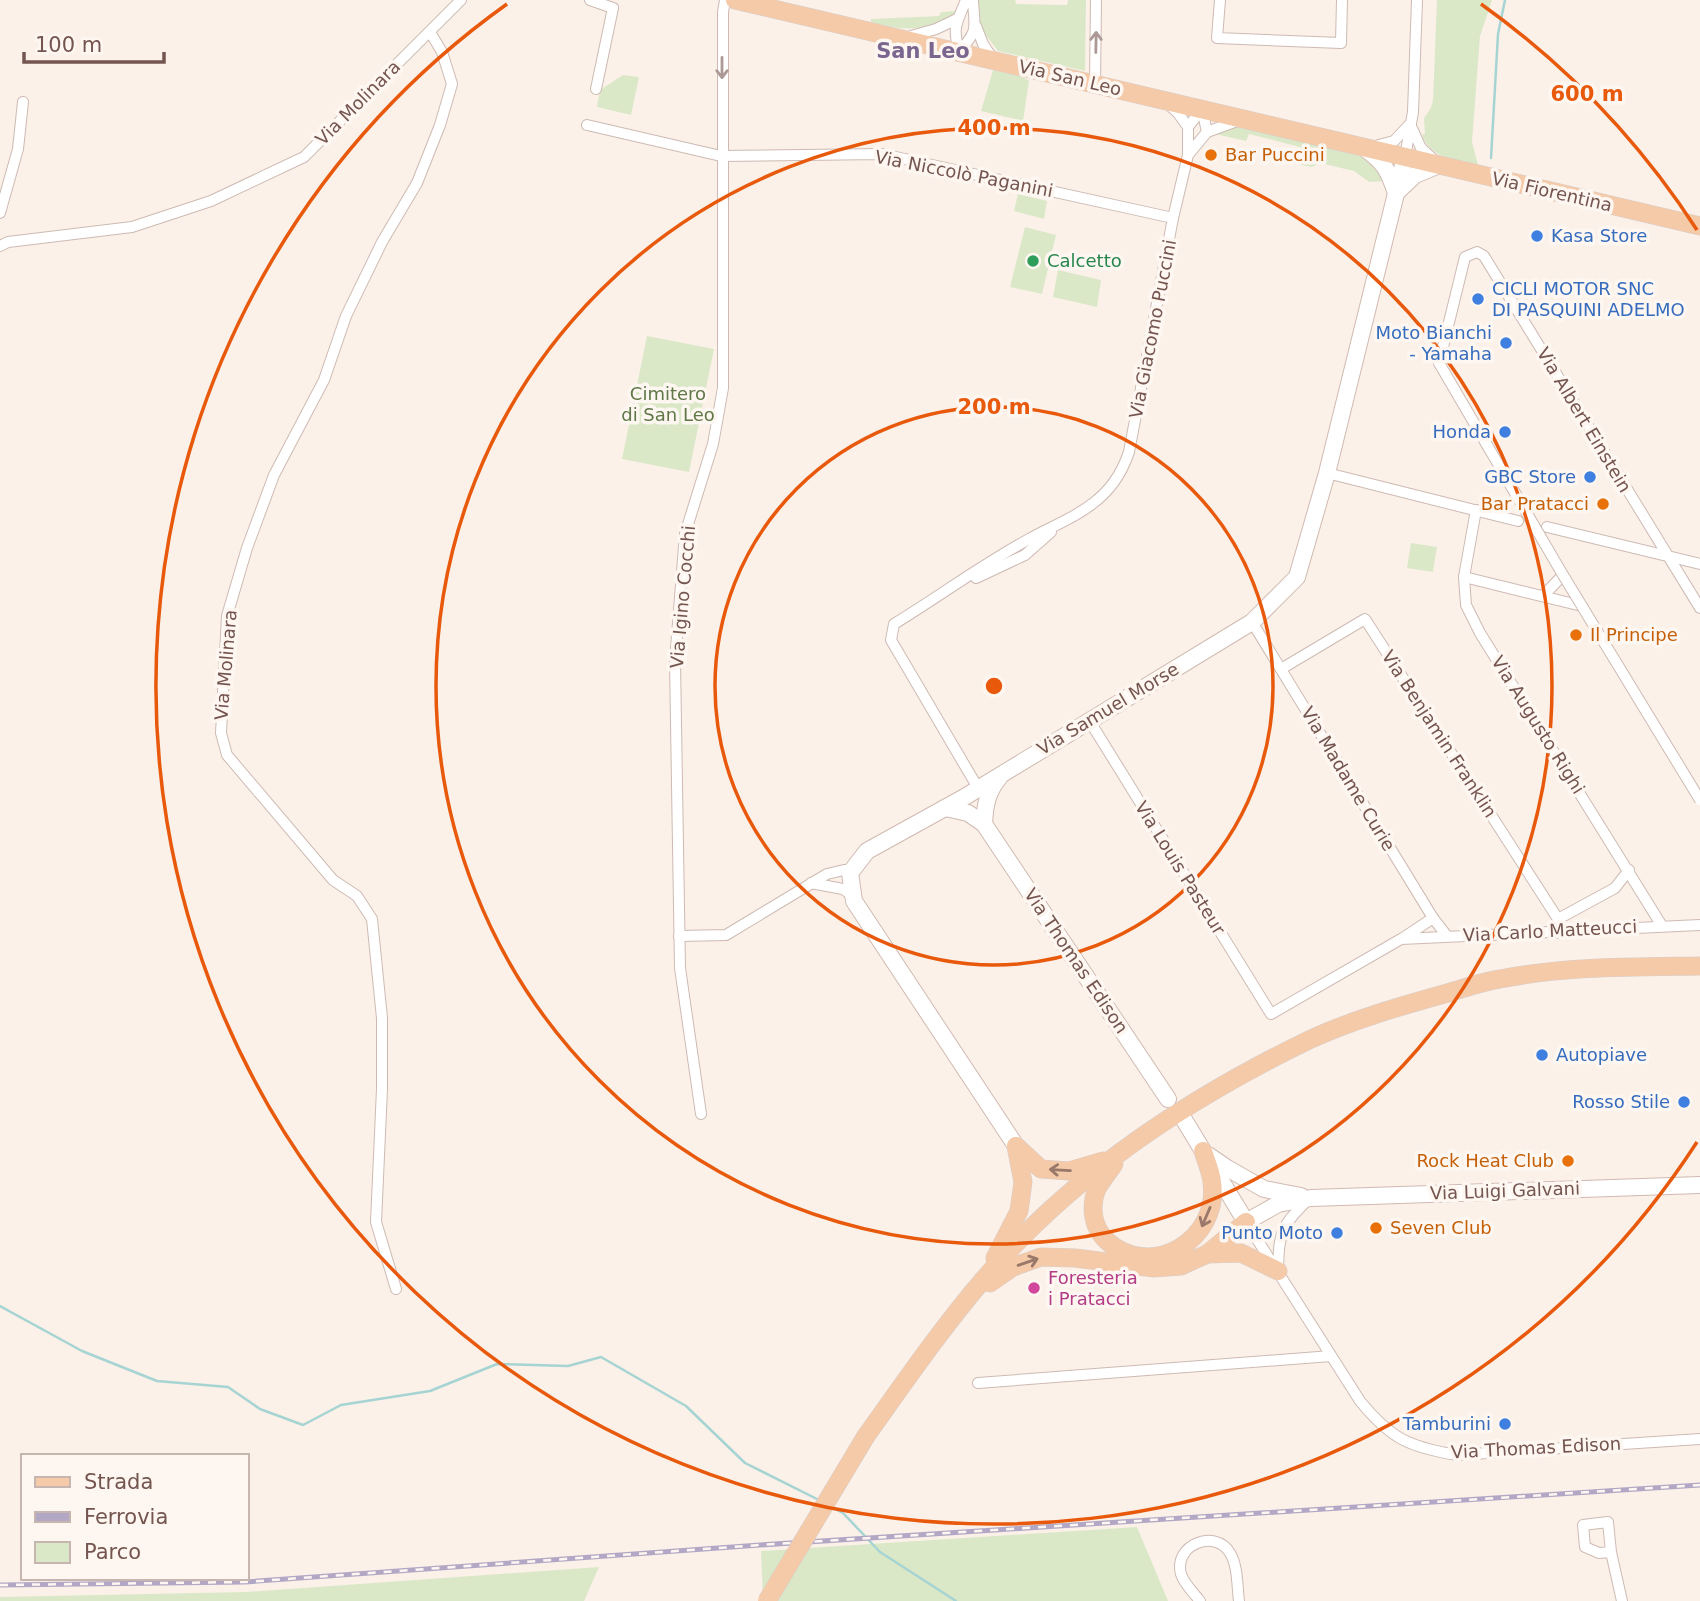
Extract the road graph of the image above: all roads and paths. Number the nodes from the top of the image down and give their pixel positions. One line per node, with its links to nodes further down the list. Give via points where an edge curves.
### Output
1 (461, 0): 13 (street, Via Molinara)
2 (590, 0): 18 (street, via 613,8)
3 (726, 0): 29 (street, Via Igino Cocchi, one-way to 29)
4 (735, 0): 14 (main road, Via San Leo)
5 (966, 0): 11 (street)
6 (973, 0): 12 (street)
7 (1096, 0): 17 (street, one-way to 7)
8 (1220, 0): 9 (street, via 1217,38 1341,43)
9 (1342, 0)
10 (1417, 0): 23 (street)
11 (957, 19): 14 (street); 15 (street, via 954,34)
12 (976, 26): 15 (street); 16 (street)
13 (430, 32): 36 (street, Via Molinara, via 304,157 211,201 132,227); 81 (street, Via Molinara, via 452,84 443,115 417,183 382,242 346,316 324,380 274,475 247,548 226,616 221,733 227,755 333,880 357,895 372,919 382,1018 376,1222)
14 (902, 38): 15 (main road, Via San Leo)
15 (959, 51): 16 (main road, Via San Leo)
16 (993, 59): 17 (main road, Via San Leo)
17 (1095, 83): 19 (main road, Via San Leo)
18 (596, 89)
19 (1161, 99): 21 (main road, Via San Leo); 25 (street)
20 (23, 102): 33 (street, via 18,149)
21 (1202, 109): 22 (main road, Via San Leo); 25 (street); 26 (street)
22 (1244, 119): 26 (street); 27 (main road, Via San Leo)
23 (1410, 124): 27 (street, via 1394,141); 30 (street); 31 (street, via 1421,148)
24 (587, 125): 29 (street, Via Niccolò Paganini)
25 (1188, 127): 28 (street)
26 (1208, 132): 28 (street, Via Giacomo Puccini)
27 (1362, 147): 30 (main road, Via San Leo); 32 (street, via 1388,170)
28 (1188, 155): 34 (street, Via Giacomo Puccini)
29 (721, 156): 34 (street, Via Niccolò Paganini, via 882,154); 63 (street, Via Igino Cocchi, via 723,388 713,444 685,534 675,661)
30 (1405, 157): 31 (main road, Via Fiorentina); 32 (street, Via Samuel Morse)
31 (1439, 165): 32 (street, via 1415,175); 35 (main road, Via Fiorentina)
32 (1396, 193): 37 (street, Via Samuel Morse)
33 (0, 213)
34 (1173, 218): 51 (street, Via Giacomo Puccini, via 1124,468 1094,503 1025,555 951,588 894,624 891,640)
35 (1700, 226)
36 (0, 246)
37 (1327, 473): 38 (street); 48 (street, Via Samuel Morse, via 1297,578)
38 (1476, 510): 39 (street); 44 (street, Via Augusto Righi)
39 (1518, 521)
40 (1547, 527): 41 (street)
41 (1667, 555): 42 (street); 43 (street, Via Albert Einstein, bridge, via 1484,256 1469,254 1462,264 1439,363); 47 (street, Via Albert Einstein)
42 (1700, 564)
43 (1563, 575): 45 (street); 46 (street, bridge)
44 (1464, 577): 45 (street); 54 (street, Via Augusto Righi, via 1466,605 1480,633)
45 (1543, 596): 46 (street)
46 (1582, 606): 52 (street, bridge)
47 (1700, 608)
48 (1252, 622): 49 (street, Via Madame Curie); 50 (street, Via Samuel Morse)
49 (1281, 669): 58 (street, Via Madame Curie); 59 (street, Via Benjamin Franklin, via 1365,619)
50 (1089, 720): 51 (street, Via Samuel Morse, via 1003,773); 67 (street, Via Louis Pasteur)
51 (973, 799): 53 (street, Via Samuel Morse, via 945,808); 68 (street, Via Thomas Edison, via 984,824)
52 (1700, 800)
53 (867, 851): 55 (street); 57 (street, Via Samuel Morse)
54 (1629, 870): 59 (street, via 1615,888); 61 (street, Via Augusto Righi)
55 (827, 874): 56 (street); 57 (street, via 844,870)
56 (811, 883): 57 (street); 57 (street, via 843,889); 63 (street, via 726,935)
57 (853, 883): 71 (street)
58 (1433, 919): 64 (street, Via Madame Curie); 65 (street, Via Carlo Matteucci)
59 (1559, 919): 62 (street)
60 (1700, 925): 61 (street, Via Carlo Matteucci)
61 (1662, 926): 62 (street, Via Carlo Matteucci)
62 (1559, 933): 64 (street, Via Carlo Matteucci)
63 (679, 936): 69 (street, Via Igino Cocchi)
64 (1447, 936): 65 (street, Via Carlo Matteucci)
65 (1401, 939): 67 (street, Via Carlo Matteucci)
66 (1700, 966): 73 (main road, via 1591,968 1500,979 1404,1006 1311,1039 1187,1105)
67 (1271, 1014)
68 (1168, 1098)
69 (701, 1114)
70 (1183, 1118): 72 (street, Via Thomas Edison)
71 (1016, 1146): 73 (main road, one-way to 71, via 1069,1171 1041,1169); 80 (main road, via 1023,1182 1019,1211)
72 (1203, 1151): 75 (street, Via Luigi Galvani, via 1264,1189); 76 (street, Via Thomas Edison); 78 (main road, one-way to 78, via 1212,1199 1200,1231 1171,1253)
73 (1118, 1153): 78 (main road, via 1097,1190 1095,1224 1121,1253); 80 (main road, via 1037,1223)
74 (1700, 1185): 75 (street, Via Luigi Galvani)
75 (1311, 1198): 76 (street, Via Luigi Galvani, via 1278,1204); 79 (street, via 1286,1221 1278,1241)
76 (1244, 1225): 77 (main road); 78 (main road, via 1183,1256); 79 (street, Via Thomas Edison)
77 (1207, 1254): 79 (main road, via 1241,1252); 82 (main road, one-way to 77, via 1013,1267 1041,1257 1167,1269)
78 (1149, 1258)
79 (1278, 1271): 83 (street, Via Thomas Edison)
80 (982, 1280): 82 (main road)
81 (396, 1289)
82 (971, 1297): 87 (main road, bridge, via 866,1436)
83 (1331, 1356): 84 (street); 85 (street, Via Thomas Edison, via 1379,1424 1425,1450 1457,1455)
84 (978, 1383)
85 (1700, 1439)
86 (1611, 1552): 90 (street)
87 (767, 1601)
88 (1200, 1601): 89 (street, via 1181,1574 1181,1564 1189,1546 1211,1540 1230,1552)
89 (1239, 1601)
90 (1622, 1601)

